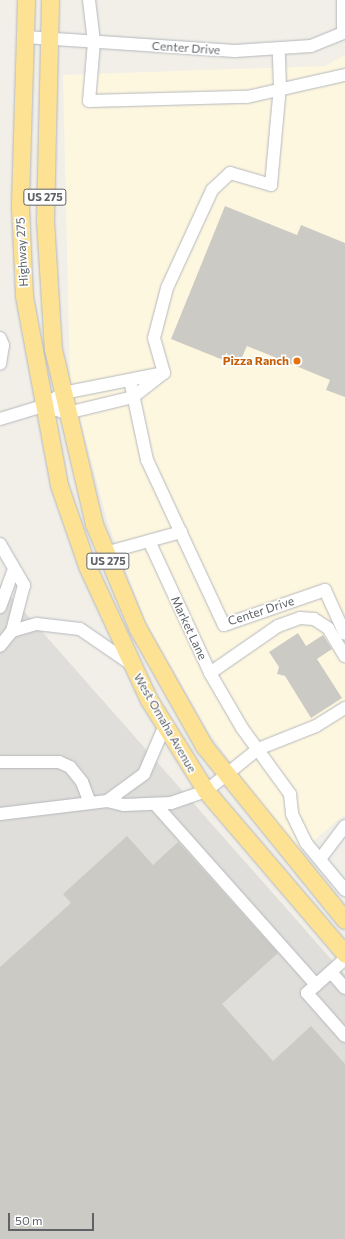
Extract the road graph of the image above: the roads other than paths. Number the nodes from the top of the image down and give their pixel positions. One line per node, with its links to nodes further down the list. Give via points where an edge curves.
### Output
1 (26, 0): 6 (highway, Highway 275 / US 275)
2 (50, 0): 7 (highway, Highway 275 / US 275)
3 (89, 0): 8 (street)
4 (343, 0): 5 (street)
5 (344, 32): 9 (street, Center Drive, via 311,46)
6 (25, 37): 7 (street, Center Drive); 18 (highway, Highway 275 / US 275, via 20,207 24,296)
7 (49, 39): 8 (street, Center Drive); 16 (highway, Highway 275 / US 275, via 44,220 53,349)
8 (94, 42): 9 (street, Center Drive, via 235,51); 11 (street, via 90,101 247,97)
9 (279, 49): 11 (street)
10 (345, 75): 11 (street)
11 (280, 87): 14 (street, via 271,185 230,172 212,190 165,294 154,338)
12 (0, 338): 13 (street, via 3,344)
13 (0, 364)
14 (164, 373): 15 (street); 17 (street)
15 (130, 380): 16 (street); 17 (street)
16 (63, 393): 18 (street); 19 (highway, West Omaha Avenue / US 275)
17 (133, 397): 19 (street); 21 (street, via 147,460)
18 (43, 406): 19 (street); 20 (street); 31 (highway, West Omaha Avenue / US 275, via 59,485 87,566)
19 (67, 413): 24 (highway, West Omaha Avenue / US 275, via 79,474)
20 (0, 420)
21 (181, 532): 22 (street); 28 (street, Center Drive, via 224,625 325,590)
22 (150, 543): 24 (street); 32 (street, Market Lane)
23 (0, 544): 25 (street)
24 (105, 553): 37 (highway, West Omaha Avenue / US 275, via 159,669 200,740)
25 (14, 569): 26 (street); 27 (street, via 24,584)
26 (0, 607)
27 (12, 631): 29 (street); 31 (street, via 37,624 80,629)
28 (345, 634)
29 (0, 646)
30 (345, 656): 32 (street, via 328,628 314,619 300,618 278,626)
31 (131, 664): 34 (highway, West Omaha Avenue / US 275)
32 (210, 673): 35 (street, Market Lane)
33 (345, 708): 35 (street, via 316,726)
34 (165, 725): 38 (highway, West Omaha Avenue / US 275); 39 (street, via 144,774)
35 (258, 749): 37 (street); 44 (street, Market Lane, via 290,794 298,830)
36 (0, 762): 40 (street, via 59,762 70,767 82,782)
37 (226, 776): 38 (street); 46 (highway, West Omaha Avenue / US 275)
38 (206, 791): 41 (street, via 171,803); 47 (highway, West Omaha Avenue / US 275)
39 (107, 801): 40 (street); 41 (street, via 124,805)
40 (90, 803): 42 (street)
41 (155, 804): 50 (street)
42 (0, 814)
43 (345, 826): 44 (street)
44 (320, 859): 45 (street, Market Lane)
45 (345, 890)
46 (345, 920)
47 (345, 954)
48 (345, 959): 49 (street)
49 (331, 972): 50 (street); 51 (street)
50 (316, 985): 52 (street, via 307,993)
51 (345, 988)
52 (345, 1036)

